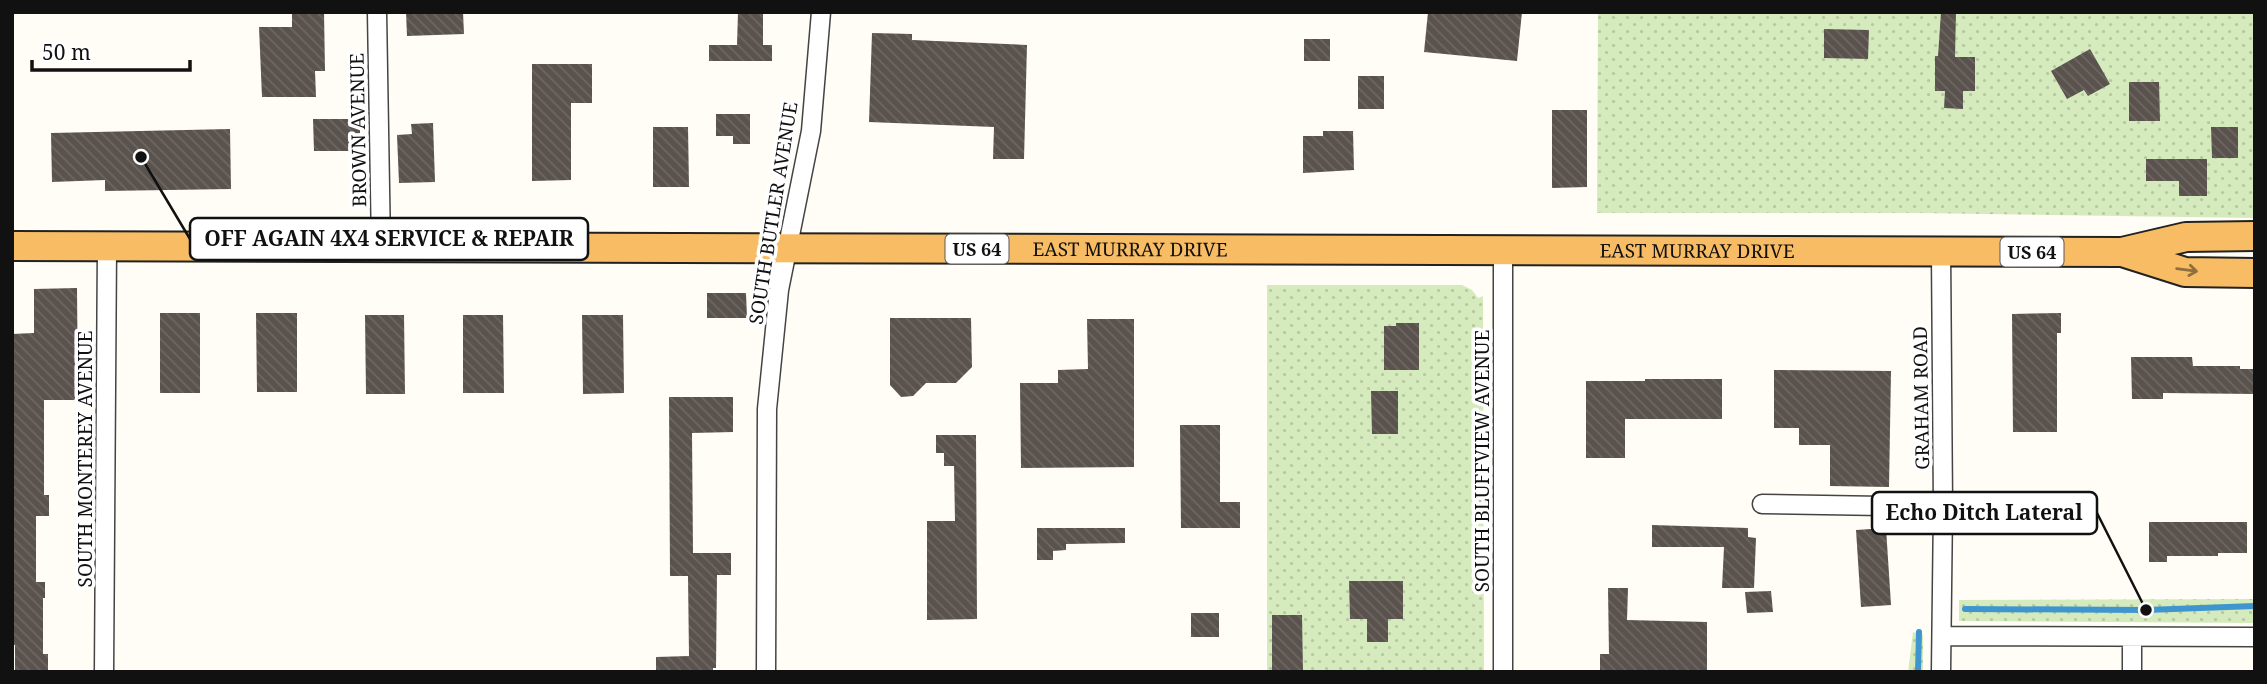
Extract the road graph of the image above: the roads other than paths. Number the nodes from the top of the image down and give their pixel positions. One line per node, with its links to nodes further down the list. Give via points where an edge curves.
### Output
1 (377, 12): 6 (street, BROWN AVENUE)
2 (821, 12): 7 (street, SOUTH BUTLER AVENUE, via 811,131)
3 (2255, 236): 10 (highway, EAST MURRAY DRIVE / US 64, via 2186,237)
4 (12, 246): 5 (highway, EAST MURRAY DRIVE / US 64)
5 (107, 246): 6 (highway, EAST MURRAY DRIVE / US 64); 17 (street, SOUTH MONTEREY AVENUE)
6 (381, 247): 7 (highway, EAST MURRAY DRIVE / US 64)
7 (786, 248): 8 (highway, EAST MURRAY DRIVE / US 64); 18 (street, SOUTH BUTLER AVENUE, via 767,409)
8 (1503, 250): 9 (highway, EAST MURRAY DRIVE / US 64); 19 (street, SOUTH BLUFFVIEW AVENUE)
9 (1941, 251): 10 (highway, EAST MURRAY DRIVE / US 64); 13 (street, GRAHAM ROAD)
10 (2122, 252): 11 (highway, EAST MURRAY DRIVE / US 64, one-way to 11, via 2185,272)
11 (2255, 273)
12 (1762, 504): 13 (street)
13 (1943, 507): 14 (street, GRAHAM ROAD)
14 (1942, 636): 16 (street); 20 (street, GRAHAM ROAD)
15 (2255, 637): 16 (street)
16 (2132, 638): 21 (street)
17 (104, 672)
18 (766, 672)
19 (1503, 672)
20 (1941, 672)
21 (2132, 672)

